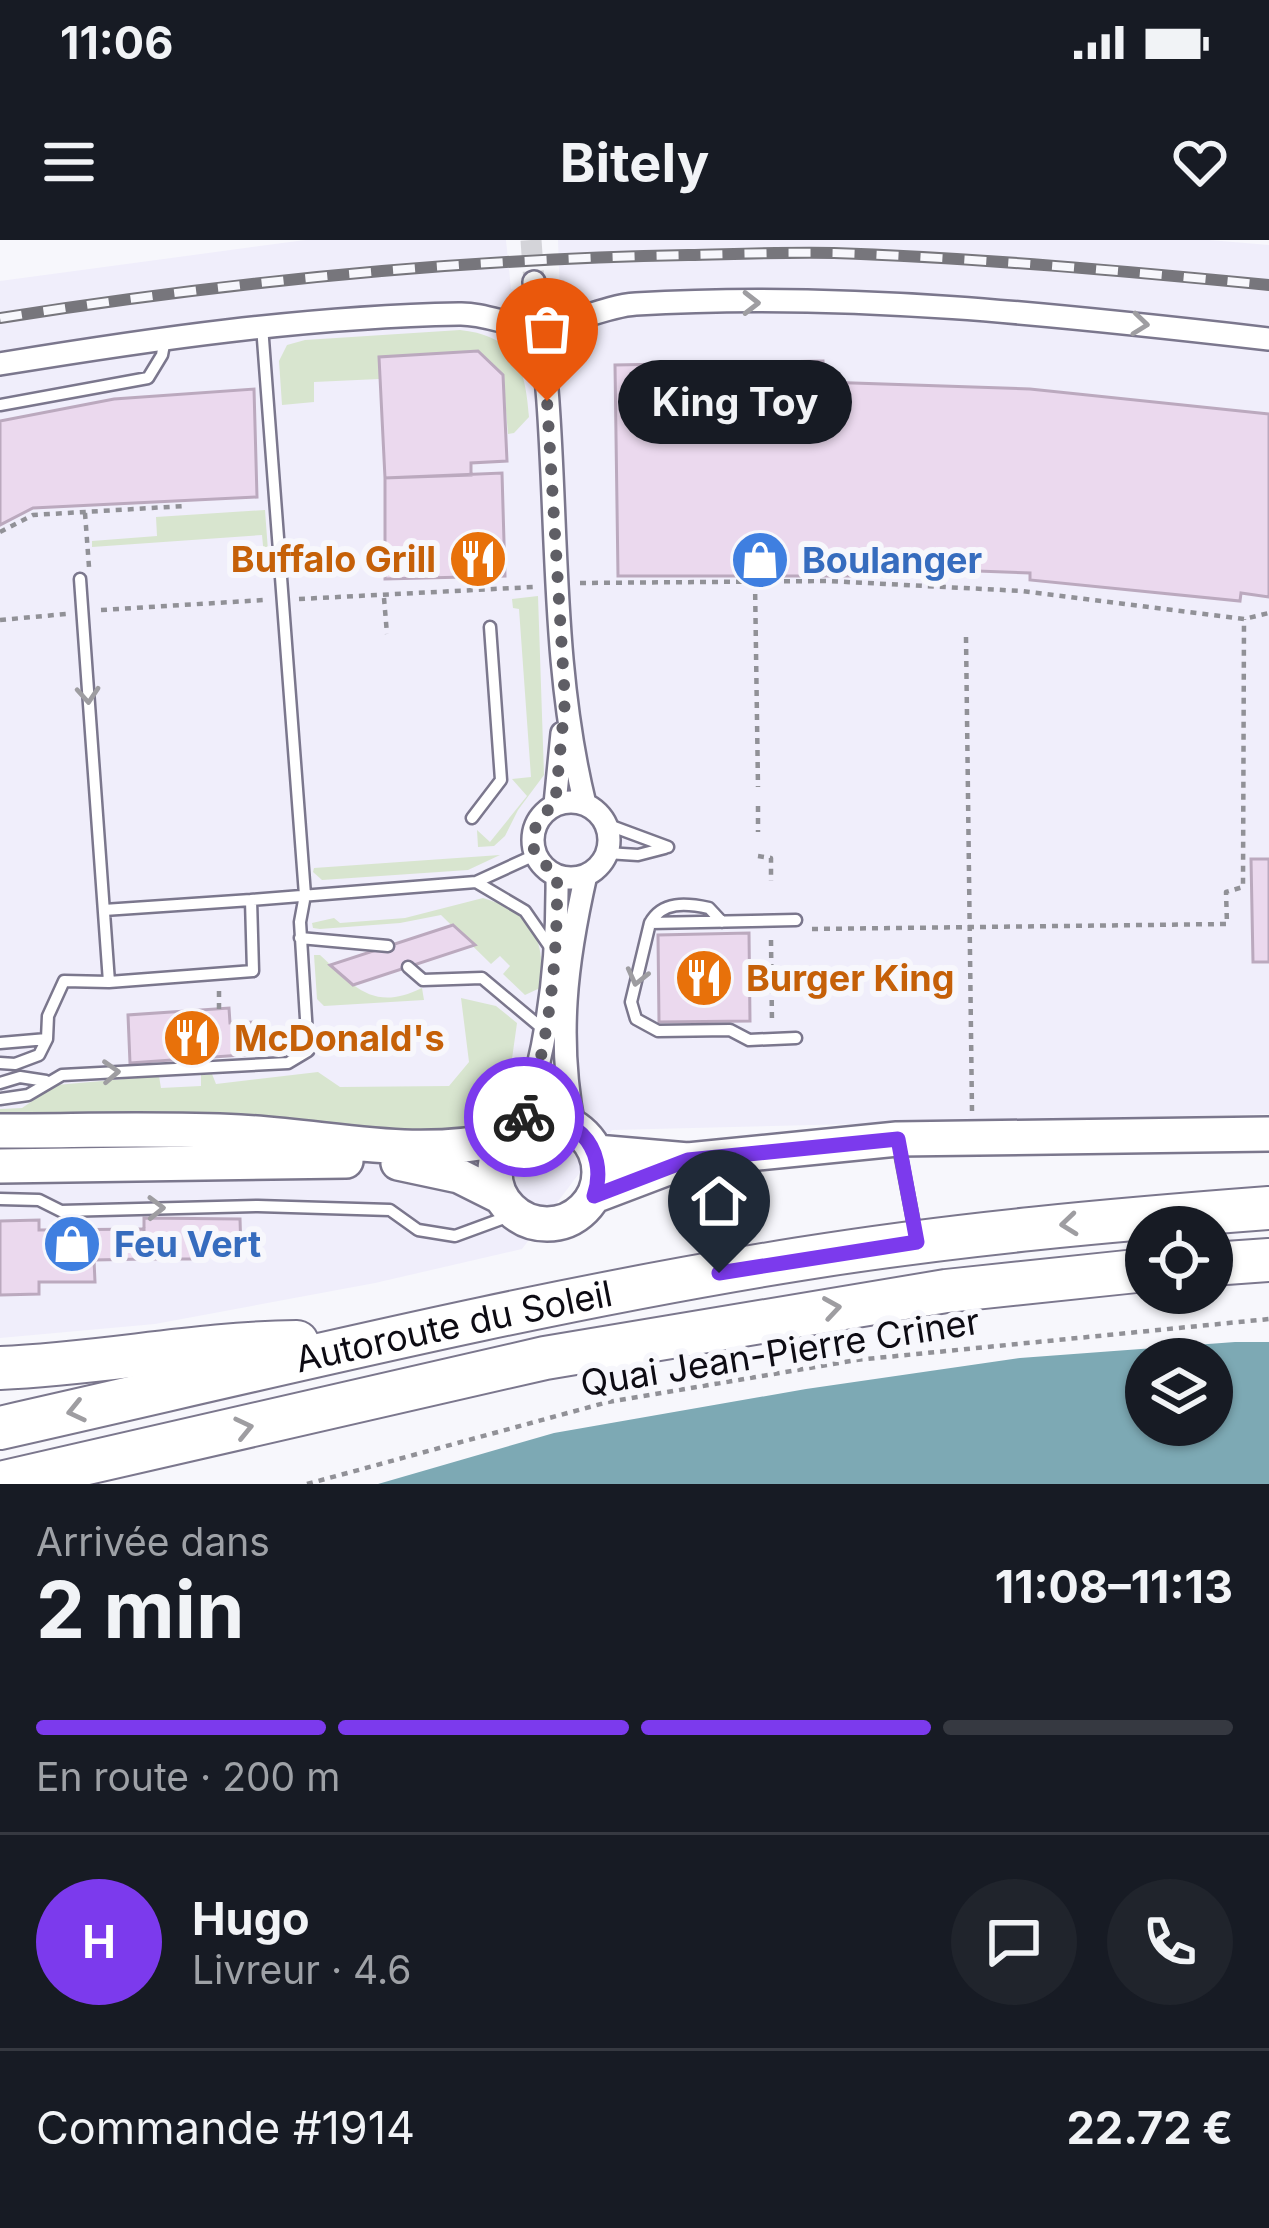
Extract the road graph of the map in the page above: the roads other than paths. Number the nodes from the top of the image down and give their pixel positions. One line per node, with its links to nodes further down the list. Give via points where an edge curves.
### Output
1 (534, 282): 3 (street)
2 (262, 326): 3 (street, via 468,314); 4 (street); 20 (lane)
3 (542, 328): 5 (street, one-way to 5, via 598,308 769,302 1018,310); 10 (street)
4 (166, 339): 6 (street); 7 (lane, via 148,378)
5 (1269, 339)
6 (0, 364)
7 (0, 404)
8 (80, 579): 22 (lane, one-way to 22)
9 (490, 627): 13 (lane, via 502,780)
10 (565, 701): 11 (street); 12 (street)
11 (585, 804): 12 (street); 14 (street)
12 (555, 805): 16 (street, via 533,832)
13 (472, 818)
14 (606, 824): 15 (street); 15 (lane, via 668,847)
15 (607, 853): 17 (street)
16 (535, 855): 18 (street); 19 (lane)
17 (586, 875): 18 (street); 29 (street)
18 (557, 876): 26 (street)
19 (476, 882): 20 (lane); 26 (lane, via 526,911)
20 (305, 896): 21 (lane); 24 (lane)
21 (251, 900): 22 (lane); 28 (lane, via 253,971)
22 (104, 910): 28 (lane)
23 (796, 925): 31 (lane, one-way to 31, via 650,923 631,1002 636,1018 658,1031)
24 (300, 938): 25 (lane); 35 (lane, one-way to 24, via 288,1063 308,1052)
25 (388, 946)
26 (555, 955): 30 (street)
27 (408, 968): 30 (lane, via 423,980 482,977)
28 (109, 982): 32 (lane, via 64,982)
29 (565, 1018): 30 (street); 41 (street, via 562,1054)
30 (543, 1028): 39 (street, via 536,1083)
31 (796, 1038)
32 (47, 1039): 33 (lane); 34 (lane, via 29,1061)
33 (0, 1043)
34 (0, 1063)
35 (46, 1082): 36 (lane); 37 (lane)
36 (0, 1083)
37 (0, 1099)
38 (0, 1131): 39 (main road, via 242,1132 381,1148 461,1148)
39 (514, 1132): 41 (main road, via 540,1119); 47 (main road, via 494,1173)
40 (1269, 1134): 42 (main road)
41 (585, 1139): 43 (main road); 45 (main road, via 600,1172)
42 (898, 1139): 43 (main road); 49 (lane)
43 (688, 1160): 45 (main road)
44 (0, 1166): 47 (main road, via 404,1163 459,1176)
45 (594, 1196): 47 (main road, via 565,1221 539,1224)
46 (0, 1199): 47 (lane, one-way to 47, via 39,1200 61,1211 390,1210 436,1236 471,1233)
47 (508, 1206)
48 (1269, 1208): 49 (highway, Autoroute du Soleil, one-way to 49)
49 (917, 1242): 53 (highway, Autoroute du Soleil, via 678,1280)
50 (1269, 1261): 51 (highway)
51 (1233, 1263)
52 (1125, 1272): 56 (highway, Autoroute du Soleil, one-way to 52, via 692,1331)
53 (376, 1342): 54 (highway, via 235,1342); 55 (highway, Autoroute du Soleil, one-way to 55)
54 (0, 1368)
55 (0, 1428)
56 (130, 1454): 57 (highway, Autoroute du Soleil); 58 (highway)
57 (0, 1483)
58 (91, 1484)

